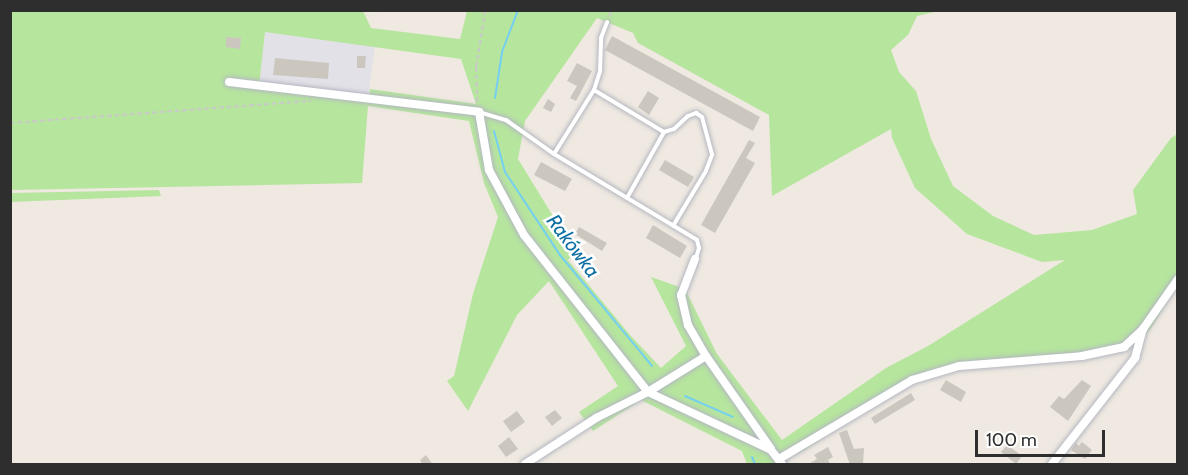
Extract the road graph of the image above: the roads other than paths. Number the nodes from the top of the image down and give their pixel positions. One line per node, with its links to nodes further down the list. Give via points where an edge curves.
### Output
1 (607, 22): 3 (lane)
2 (229, 82): 4 (street)
3 (594, 90): 5 (lane); 6 (lane)
4 (479, 112): 6 (lane, via 506,120); 13 (street, via 489,170 524,235)
5 (664, 132): 7 (lane); 8 (lane, via 696,113 706,127 712,155)
6 (554, 154): 7 (lane)
7 (627, 198): 8 (lane)
8 (673, 226): 9 (lane, via 697,240)
9 (695, 259): 12 (street, via 681,295 688,325)
10 (1178, 279): 11 (street)
11 (1143, 329): 15 (street, via 1124,347 1082,356 959,366 912,380); 17 (street, via 1136,358)
12 (705, 356): 13 (street); 14 (street)
13 (648, 392): 14 (street); 16 (street, via 596,418)
14 (771, 450): 15 (street)
15 (780, 462)
16 (525, 465)
17 (1052, 465)

